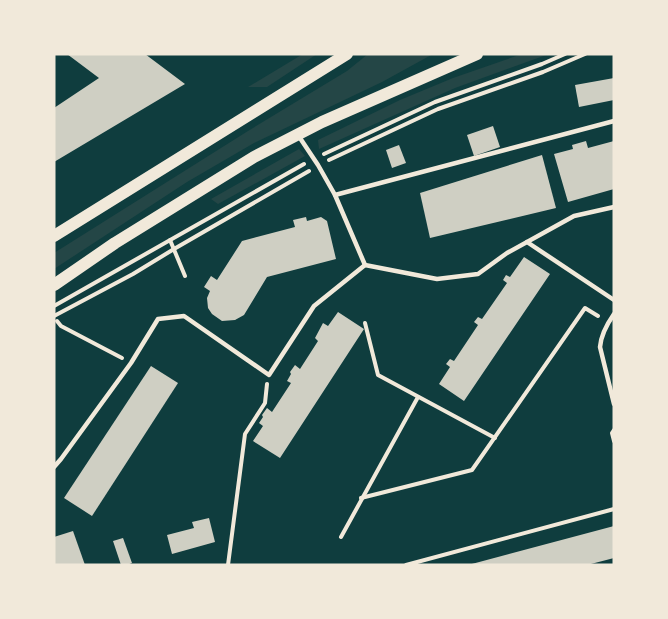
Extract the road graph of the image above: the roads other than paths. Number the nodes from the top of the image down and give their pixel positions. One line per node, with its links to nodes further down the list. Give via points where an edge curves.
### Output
1 (347, 54): 7 (main road)
2 (477, 54): 4 (main road)
3 (614, 121): 5 (lane)
4 (298, 135): 5 (lane); 10 (main road, via 213,181)
5 (335, 195): 9 (lane)
6 (614, 207): 8 (lane, via 574,216)
7 (54, 236)
8 (527, 242): 9 (lane, via 478,274 437,279); 11 (lane)
9 (365, 265): 14 (lane, via 314,306 268,375 184,316 158,319 131,363)
10 (54, 285)
11 (614, 300)
12 (614, 314): 13 (lane, via 600,340)
13 (614, 404)
14 (54, 466)

